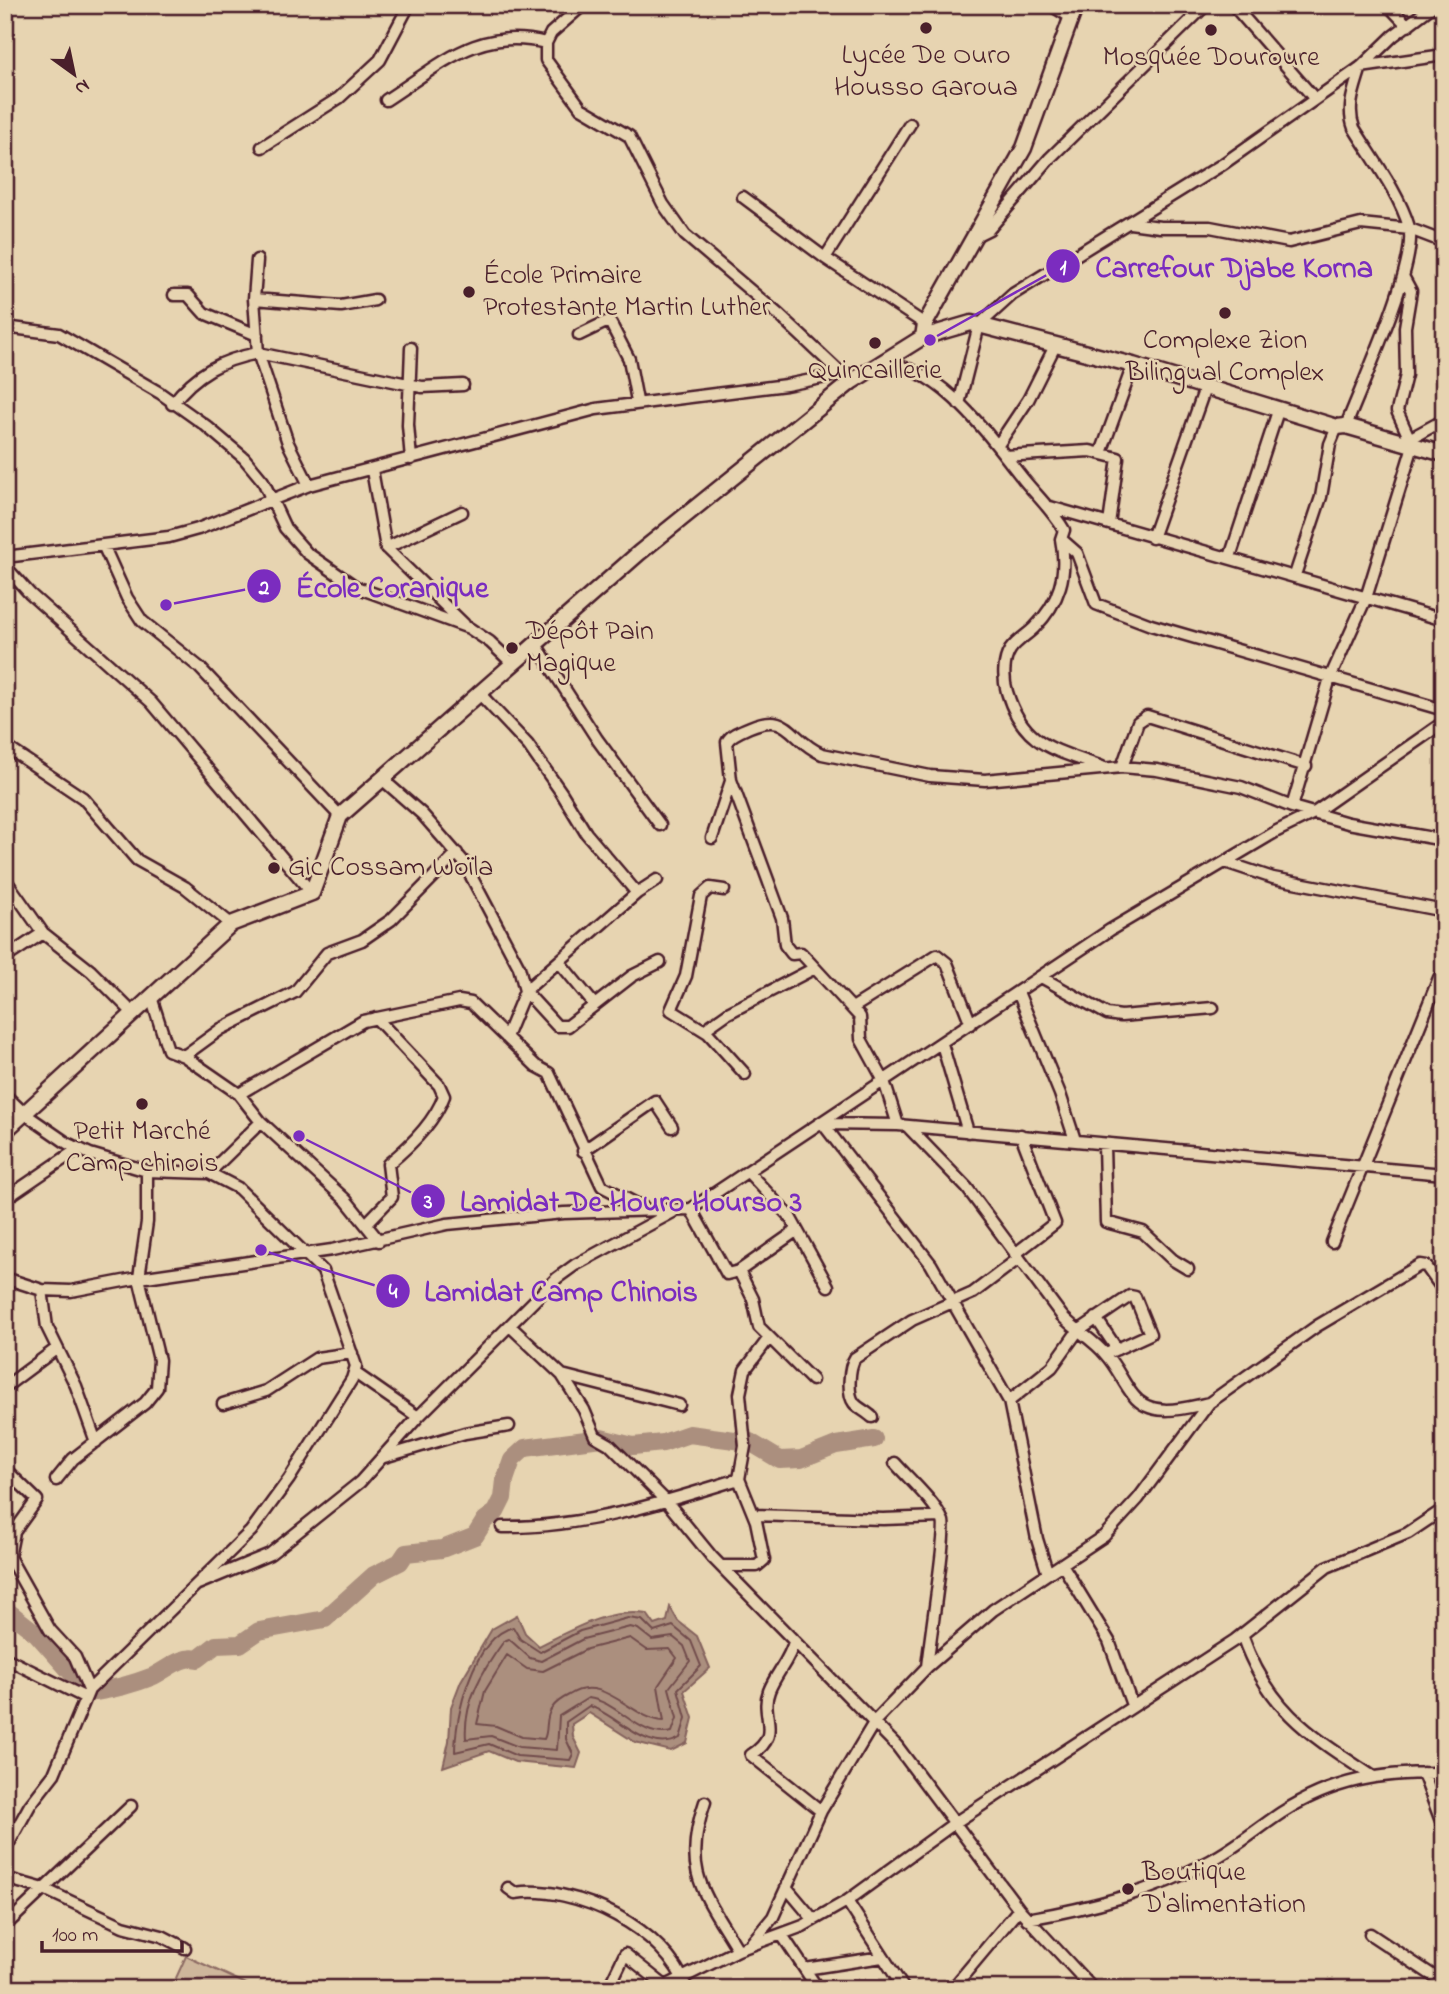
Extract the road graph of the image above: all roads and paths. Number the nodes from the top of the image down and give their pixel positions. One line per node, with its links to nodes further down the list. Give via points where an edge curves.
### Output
1 (409, 5): 16 (street, via 380,60 339,98)
2 (583, 5): 10 (street)
3 (1051, 5): 8 (street)
4 (1206, 5): 20 (street, via 1050,158 989,229)
5 (1233, 5): 13 (street)
6 (1388, 5): 9 (street)
7 (1434, 5): 9 (street)
8 (1074, 12): 20 (main road, via 1024,148)
9 (1408, 26): 12 (street)
10 (546, 43): 14 (street, via 522,37 484,41); 38 (street, via 546,60 581,108 629,136 663,204 685,235)
11 (1444, 55): 12 (street)
12 (1361, 67): 13 (street); 19 (street, via 1349,115)
13 (1314, 98): 18 (street)
14 (386, 100)
15 (910, 124): 22 (street)
16 (262, 147)
17 (743, 197): 22 (street)
18 (1130, 223): 19 (street, via 1210,227 1289,242 1361,224); 28 (street, via 1013,294)
19 (1410, 229): 21 (street); 24 (street, via 1412,242)
20 (975, 236): 30 (main road)
21 (1444, 242)
22 (825, 258): 30 (street)
23 (257, 260): 26 (street)
24 (1404, 278): 47 (street); 49 (street, via 1411,291 1405,327 1406,375 1397,411)
25 (174, 295): 31 (street, via 188,295 204,313)
26 (254, 299): 27 (street, via 341,306); 31 (street)
27 (375, 300)
28 (979, 325): 30 (main road); 33 (main road); 44 (street)
29 (5, 327): 43 (street, via 59,334)
30 (924, 330): 36 (main road)
31 (257, 335): 35 (street)
32 (579, 335): 42 (street, via 606,322 611,324 629,359)
33 (1055, 346): 37 (main road); 48 (street, via 1028,400)
34 (411, 348): 39 (street)
35 (258, 353): 39 (street); 43 (street, via 205,370); 55 (street, via 288,443)
36 (877, 364): 38 (main road); 44 (street, via 910,369)
37 (1133, 365): 41 (main road); 50 (street)
38 (846, 378): 42 (street); 71 (main road)
39 (409, 384): 40 (street); 53 (street)
40 (463, 385)
41 (1205, 388): 45 (main road); 60 (street)
42 (636, 401): 53 (street)
43 (172, 404): 56 (street, via 224,440 254,470)
44 (959, 404): 48 (street)
45 (1279, 408): 47 (main road); 65 (street)
46 (1444, 420): 49 (street, via 1410,438)
47 (1342, 427): 49 (main road); 67 (street, via 1330,444 1321,496)
48 (998, 445): 52 (street)
49 (1413, 446): 51 (main road); 68 (street)
50 (1101, 453): 52 (street); 59 (street, via 1118,458)
51 (1444, 454)
52 (1005, 456): 57 (street)
53 (411, 459): 54 (street)
54 (372, 470): 55 (street); 63 (street)
55 (309, 485): 56 (street)
56 (271, 498): 62 (street, via 198,529); 70 (street, via 291,537 345,581)
57 (1050, 508): 59 (street); 61 (street, via 1064,530)
58 (462, 512): 63 (street)
59 (1108, 524): 60 (street)
60 (1152, 538): 65 (street)
61 (1061, 539): 73 (street, via 1077,552 1092,597 1103,608); 80 (street, via 1062,580 1041,621 1011,648 1005,685 1019,724 1030,736)
62 (104, 547): 64 (street); 85 (street, via 142,621 199,667)
63 (386, 548): 70 (street)
64 (5, 557)
65 (1230, 557): 67 (street)
66 (5, 566): 94 (street, via 151,702)
67 (1295, 575): 68 (street)
68 (1366, 598): 69 (street); 73 (street)
69 (1444, 620)
70 (469, 628): 72 (street)
71 (535, 643): 72 (main road); 86 (street)
72 (512, 663): 74 (main road)
73 (1330, 678): 75 (street); 78 (street)
74 (478, 692): 81 (main road); 95 (street, via 528,746 586,834)
75 (1444, 710)
76 (1444, 722): 84 (street)
77 (5, 746): 97 (street, via 83,798 137,860 185,887)
78 (1306, 766): 79 (street, via 1147,716 1138,722); 83 (street)
79 (1122, 767): 80 (street); 83 (street, via 1241,787)
80 (1109, 769): 82 (street, via 1008,779 930,776 822,754 773,720 729,738)
81 (382, 779): 85 (main road); 89 (street)
82 (731, 780): 87 (street); 102 (street, via 782,918 785,946 792,954 801,953)
83 (1292, 807): 84 (street)
84 (1314, 813): 88 (street); 90 (street)
85 (340, 816): 94 (main road)
86 (660, 825)
87 (712, 838)
88 (1444, 840)
89 (457, 853): 105 (street, via 519,967); 117 (street, via 391,919 362,940 327,953 295,992 221,1029)
90 (1225, 862): 96 (street, via 1273,878); 104 (street, via 1110,930)
91 (5, 879): 98 (street)
92 (657, 880): 95 (street)
93 (724, 890): 114 (street, via 710,888 701,896 686,976 671,1010)
94 (312, 892): 97 (main road)
95 (637, 893): 101 (street)
96 (1444, 911)
97 (231, 924): 107 (main road)
98 (43, 933): 99 (street); 111 (street, via 91,971)
99 (5, 958)
100 (660, 962): 108 (street)
101 (560, 963): 105 (street); 108 (street)
102 (813, 969): 109 (street); 114 (street)
103 (1444, 977): 135 (street, via 1439,978)
104 (1041, 978): 106 (street); 110 (street, via 1107,1014)
105 (525, 991): 108 (street, via 563,1028); 115 (street)
106 (1018, 992): 113 (street); 131 (street)
107 (152, 1000): 111 (main road); 117 (street, via 168,1050)
108 (593, 1003)
109 (854, 1007): 113 (street, via 937,955 947,963); 119 (street, via 861,1022 861,1039)
110 (1213, 1008)
111 (134, 1014): 122 (main road)
112 (376, 1018): 115 (street, via 466,1002); 120 (street, via 351,1026); 144 (street, via 444,1096 430,1120 388,1164 392,1197)
113 (971, 1024): 116 (street)
114 (704, 1030): 118 (street)
115 (506, 1037): 134 (street, via 549,1073)
116 (942, 1044): 119 (street); 129 (street)
117 (184, 1056): 120 (street)
118 (745, 1074)
119 (884, 1081): 124 (street); 125 (street)
120 (239, 1094): 123 (street)
121 (5, 1095): 122 (street)
122 (25, 1114): 128 (main road); 133 (street)
123 (261, 1122): 138 (street); 144 (street)
124 (823, 1124): 125 (street); 137 (street); 157 (street, via 911,1235)
125 (898, 1125): 127 (street)
126 (672, 1127): 134 (street, via 655,1101)
127 (909, 1128): 129 (street); 149 (street, via 967,1188)
128 (5, 1131)
129 (968, 1132): 130 (street)
130 (1021, 1135): 131 (street); 149 (street, via 1055,1223)
131 (1075, 1140): 132 (street)
132 (1104, 1144): 135 (street); 150 (street, via 1106,1222 1143,1232)
133 (78, 1149): 136 (street); 140 (street)
134 (583, 1151): 142 (street, via 608,1191)
135 (1364, 1169): 139 (street); 147 (street)
136 (147, 1171): 138 (street); 153 (street, via 147,1222)
137 (748, 1172): 141 (street); 145 (street, via 790,1217)
138 (209, 1173): 148 (street, via 238,1188)
139 (1444, 1174)
140 (5, 1199)
141 (691, 1209): 143 (street); 151 (street, via 724,1271)
142 (649, 1210): 143 (street); 146 (street, via 447,1223)
143 (674, 1211): 159 (street, via 565,1271)
144 (367, 1223): 146 (street)
145 (796, 1231): 151 (street); 154 (street)
146 (379, 1241): 148 (street)
147 (1332, 1242)
148 (306, 1254): 153 (street); 164 (street, via 327,1277)
149 (1016, 1257): 157 (street, via 973,1293); 160 (street)
150 (1188, 1269)
151 (739, 1271): 161 (street, via 753,1299 759,1327)
152 (5, 1278): 155 (street)
153 (139, 1278): 155 (street, via 85,1290); 177 (street, via 160,1379 145,1403)
154 (828, 1286)
155 (42, 1290): 162 (street, via 44,1317)
156 (1444, 1291): 171 (street, via 1426,1266 1420,1265 1317,1326)
157 (953, 1303): 170 (street); 175 (street, via 912,1320 855,1358 850,1396)
158 (1096, 1318): 160 (street); 163 (street); 163 (street, via 1135,1297 1150,1334)
159 (510, 1326): 167 (street); 174 (street)
160 (1076, 1332): 165 (street); 170 (street, via 1052,1367)
161 (769, 1338): 168 (street); 181 (street, via 745,1370 740,1387 745,1446)
162 (56, 1349): 169 (street); 177 (street, via 76,1386)
163 (1117, 1349): 165 (street)
164 (352, 1353): 166 (street); 172 (street, via 317,1358 266,1391)
165 (1106, 1354): 171 (street, via 1141,1404 1177,1410)
166 (355, 1373): 174 (street); 191 (street, via 257,1523)
167 (562, 1375): 173 (street); 183 (street, via 596,1436)
168 (812, 1380)
169 (5, 1387)
170 (1009, 1401): 190 (street)
171 (1209, 1403): 188 (street, via 1119,1521 1096,1543)
172 (223, 1404)
173 (679, 1405)
174 (418, 1417): 178 (street)
175 (872, 1417)
176 (509, 1426): 178 (street, via 465,1433)
177 (96, 1441): 182 (street)
178 (384, 1458): 191 (street, via 278,1549)
179 (895, 1463): 186 (street)
180 (5, 1469): 196 (street, via 37,1500 14,1532 10,1561 50,1630 75,1657)
181 (739, 1479): 183 (street); 185 (street)
182 (56, 1480)
183 (667, 1502): 187 (street, via 569,1523); 189 (street)
184 (1444, 1509): 192 (street, via 1408,1533 1326,1567)
185 (754, 1515): 186 (street); 189 (street, via 762,1564)
186 (941, 1517): 195 (street, via 946,1530)
187 (502, 1527)
188 (1062, 1564): 190 (street); 197 (street, via 1109,1641)
189 (722, 1566): 193 (street)
190 (1047, 1571): 195 (street)
191 (193, 1586): 196 (street)
192 (1242, 1635): 197 (street); 201 (street, via 1255,1668 1289,1716)
193 (794, 1642): 198 (street); 204 (street, via 768,1694 766,1742 751,1755)
194 (5, 1658): 196 (street)
195 (927, 1667): 198 (street)
196 (87, 1694): 207 (street, via 54,1774)
197 (1132, 1705): 205 (street)
198 (875, 1721): 204 (street); 205 (street)
199 (1423, 1773): 200 (street); 201 (street); 206 (street)
200 (1444, 1773)
201 (1372, 1776): 215 (street, via 1343,1782 1300,1802 1217,1857 1167,1881 1123,1897)
202 (705, 1802): 221 (street, via 693,1858 697,1881)
203 (131, 1806): 211 (street)
204 (821, 1811): 210 (street)
205 (956, 1822): 212 (street); 213 (street)
206 (1444, 1829)
207 (5, 1850)
208 (5, 1878): 211 (street)
209 (508, 1888): 224 (street, via 516,1893 546,1893 615,1913 646,1935)
210 (788, 1888): 214 (street); 219 (street, via 766,1929)
211 (44, 1889): 216 (street); 220 (street, via 123,1926)
212 (847, 1901): 214 (street); 222 (street)
213 (1020, 1909): 215 (street); 231 (street)
214 (813, 1919): 218 (street)
215 (1027, 1919): 232 (street)
216 (5, 1926)
217 (1370, 1934): 225 (street)
218 (782, 1935): 219 (street); 223 (street)
219 (749, 1946): 221 (street)
220 (186, 1948)
221 (738, 1950): 224 (street)
222 (882, 1956): 223 (street); 230 (street)
223 (805, 1969): 229 (street)
224 (683, 1976): 226 (street); 228 (street)
225 (1444, 1983)
226 (663, 1987): 227 (street, via 625,1954)
227 (608, 1989)
228 (687, 1989)
229 (818, 1989)
230 (904, 1989)
231 (952, 1989)
232 (1093, 1989)

